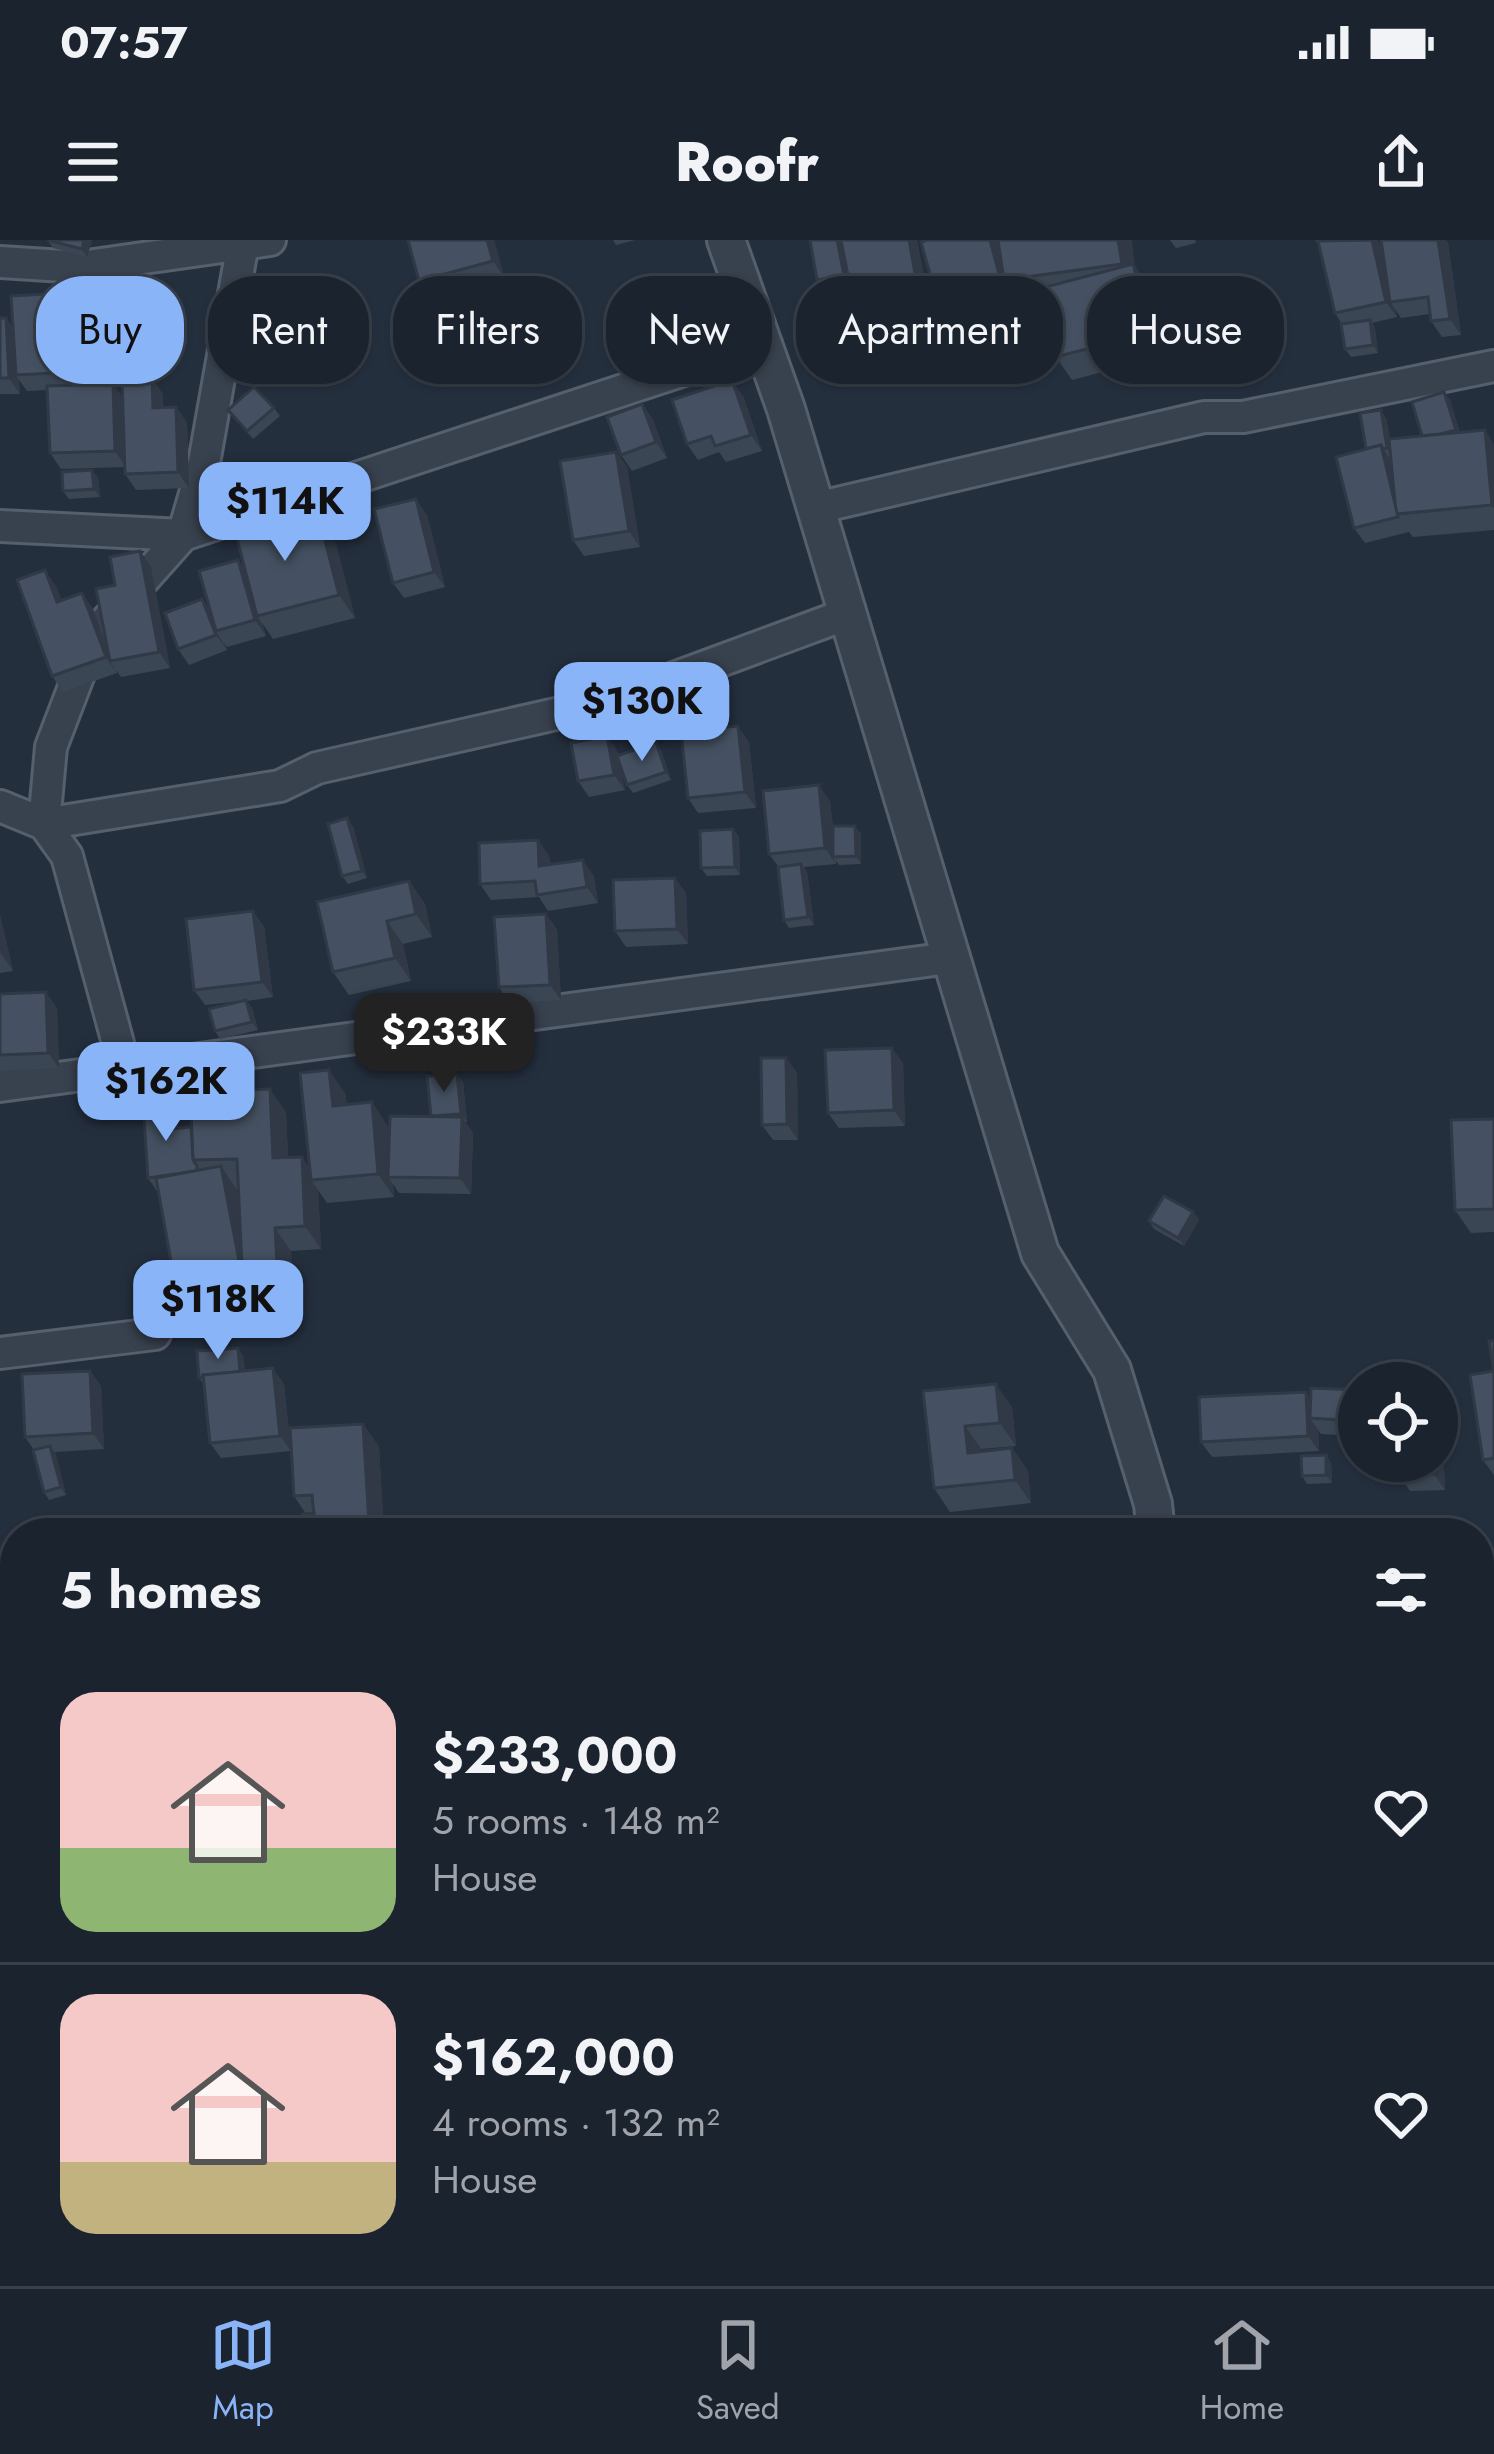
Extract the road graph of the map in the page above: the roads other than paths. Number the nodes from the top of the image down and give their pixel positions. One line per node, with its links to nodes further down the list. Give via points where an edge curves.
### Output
1 (726, 240): 4 (street)
2 (256, 242): 3 (street, via 80,267); 10 (street)
3 (0, 262)
4 (739, 276)
5 (1494, 366): 8 (street, via 1244,417 1204,417)
6 (772, 372): 8 (street)
7 (642, 384): 10 (street)
8 (816, 508): 11 (street)
9 (0, 526): 10 (street)
10 (183, 536): 13 (street, via 94,635 52,747)
11 (847, 614): 13 (street, via 609,702 316,768 280,786); 14 (street)
12 (0, 806): 13 (street)
13 (44, 824): 15 (street, via 67,856)
14 (950, 958): 15 (street); 19 (street, via 1040,1253 1112,1370)
15 (125, 1069): 16 (street)
16 (0, 1085)
17 (155, 1334): 18 (street)
18 (0, 1353)
19 (1154, 1518)

